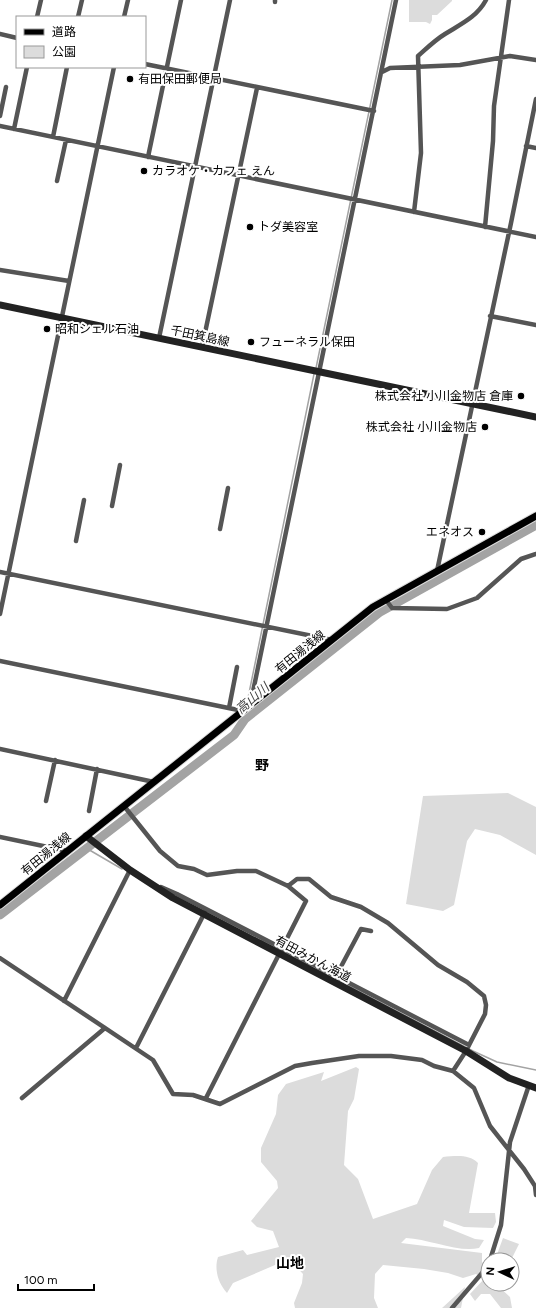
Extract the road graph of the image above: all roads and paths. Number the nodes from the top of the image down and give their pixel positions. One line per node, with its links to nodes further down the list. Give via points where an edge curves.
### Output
1 (41, 0): 9 (street)
2 (82, 0): 10 (street)
3 (128, 0): 11 (street)
4 (181, 0): 21 (street)
5 (230, 0): 23 (street)
6 (396, 0): 22 (street)
7 (486, 0): 20 (street, via 467,21 418,56)
8 (509, 0): 14 (street)
9 (37, 16)
10 (78, 16)
11 (124, 16)
12 (0, 34): 13 (street)
13 (16, 38)
14 (500, 58): 15 (street, via 514,56); 20 (street, via 460,65); 42 (street)
15 (536, 60)
16 (146, 64): 21 (street)
17 (27, 68): 30 (street)
18 (67, 68): 31 (street)
19 (114, 68): 33 (street)
20 (418, 68): 22 (street, via 390,68); 41 (street, via 421,153)
21 (166, 69): 23 (street); 36 (street)
22 (382, 72): 27 (street)
23 (214, 79): 25 (street); 37 (street)
24 (6, 87): 28 (street)
25 (257, 88): 27 (street); 38 (street)
26 (536, 98): 34 (street)
27 (374, 111): 40 (street)
28 (0, 116)
29 (0, 126): 30 (street)
30 (14, 129): 31 (street)
31 (52, 137): 32 (street)
32 (66, 140): 33 (street); 39 (street)
33 (98, 146): 36 (street); 46 (street)
34 (526, 146): 35 (street); 43 (street)
35 (536, 148)
36 (148, 156): 37 (street)
37 (196, 167): 38 (street); 51 (street)
38 (238, 176): 40 (street); 52 (street)
39 (57, 180)
40 (355, 199): 41 (street); 53 (street)
41 (414, 212): 42 (street)
42 (485, 227): 43 (street)
43 (509, 231): 44 (street); 48 (street)
44 (536, 237)
45 (0, 270): 46 (street)
46 (69, 281): 49 (street)
47 (0, 305): 49 (main road, 千田箕島線)
48 (490, 316): 50 (street); 54 (street)
49 (61, 318): 51 (main road, 千田箕島線); 66 (street)
50 (536, 325)
51 (159, 338): 52 (main road, 千田箕島線)
52 (202, 347): 53 (main road, 千田箕島線)
53 (315, 371): 54 (main road, 千田箕島線); 69 (street)
54 (472, 404): 55 (main road, 千田箕島線); 64 (street)
55 (536, 417)
56 (120, 465): 59 (street)
57 (228, 488): 61 (street)
58 (84, 500): 62 (street)
59 (112, 506)
60 (536, 516): 64 (main road, 有田湯浅線)
61 (220, 529)
62 (76, 541)
63 (536, 554): 67 (street, via 521,559 477,598 450,608 392,608)
64 (438, 571): 67 (main road, 有田湯浅線)
65 (0, 572): 66 (street)
66 (8, 574): 68 (street); 69 (street)
67 (386, 600): 70 (main road, 有田湯浅線)
68 (0, 614)
69 (266, 627): 70 (street); 73 (street)
70 (332, 640): 73 (main road, 有田湯浅線)
71 (0, 661): 74 (street)
72 (237, 667): 74 (street)
73 (250, 706): 75 (main road, 有田湯浅線)
74 (229, 708): 75 (street)
75 (243, 711): 79 (main road, 有田湯浅線)
76 (0, 749): 77 (street)
77 (55, 760): 78 (street); 80 (street)
78 (97, 769): 79 (street); 82 (street)
79 (154, 782): 81 (main road, 有田湯浅線)
80 (46, 801)
81 (124, 806): 84 (main road, 有田湯浅線); 87 (street, via 160,851 178,866 207,875 256,871)
82 (89, 811)
83 (0, 837): 85 (street)
84 (88, 837): 85 (main road, 有田湯浅線); 86 (main road, 有田みかん海道)
85 (67, 851): 88 (main road, 有田湯浅線)
86 (130, 870): 89 (main road, 有田みかん海道); 94 (street)
87 (288, 886): 91 (street, via 306,901); 97 (street, via 297,879 309,879 331,897 361,907 388,923 438,965 467,982 484,996 485,1014)
88 (0, 905)
89 (205, 911): 91 (main road, 有田みかん海道); 96 (street)
90 (371, 931): 93 (street, via 361,929)
91 (282, 951): 93 (street); 97 (main road, 有田みかん海道); 102 (street)
92 (0, 958): 94 (street)
93 (336, 976): 97 (street)
94 (64, 1001): 95 (street)
95 (105, 1028): 96 (street); 101 (street)
96 (136, 1048): 102 (street, via 153,1060 173,1094)
97 (467, 1048): 98 (street); 99 (main road, 有田みかん海道, via 494,1070)
98 (453, 1071): 102 (street, via 422,1060 404,1057 359,1056 295,1066 220,1104); 103 (street, via 476,1092 490,1126)
99 (529, 1085): 100 (main road, 有田みかん海道); 103 (street)
100 (536, 1088)
101 (22, 1098)
102 (206, 1098)
103 (508, 1149): 104 (street, via 535,1186); 105 (street, via 501,1225)
104 (536, 1196)
105 (493, 1252)
106 (480, 1275): 107 (street)
107 (452, 1308)

